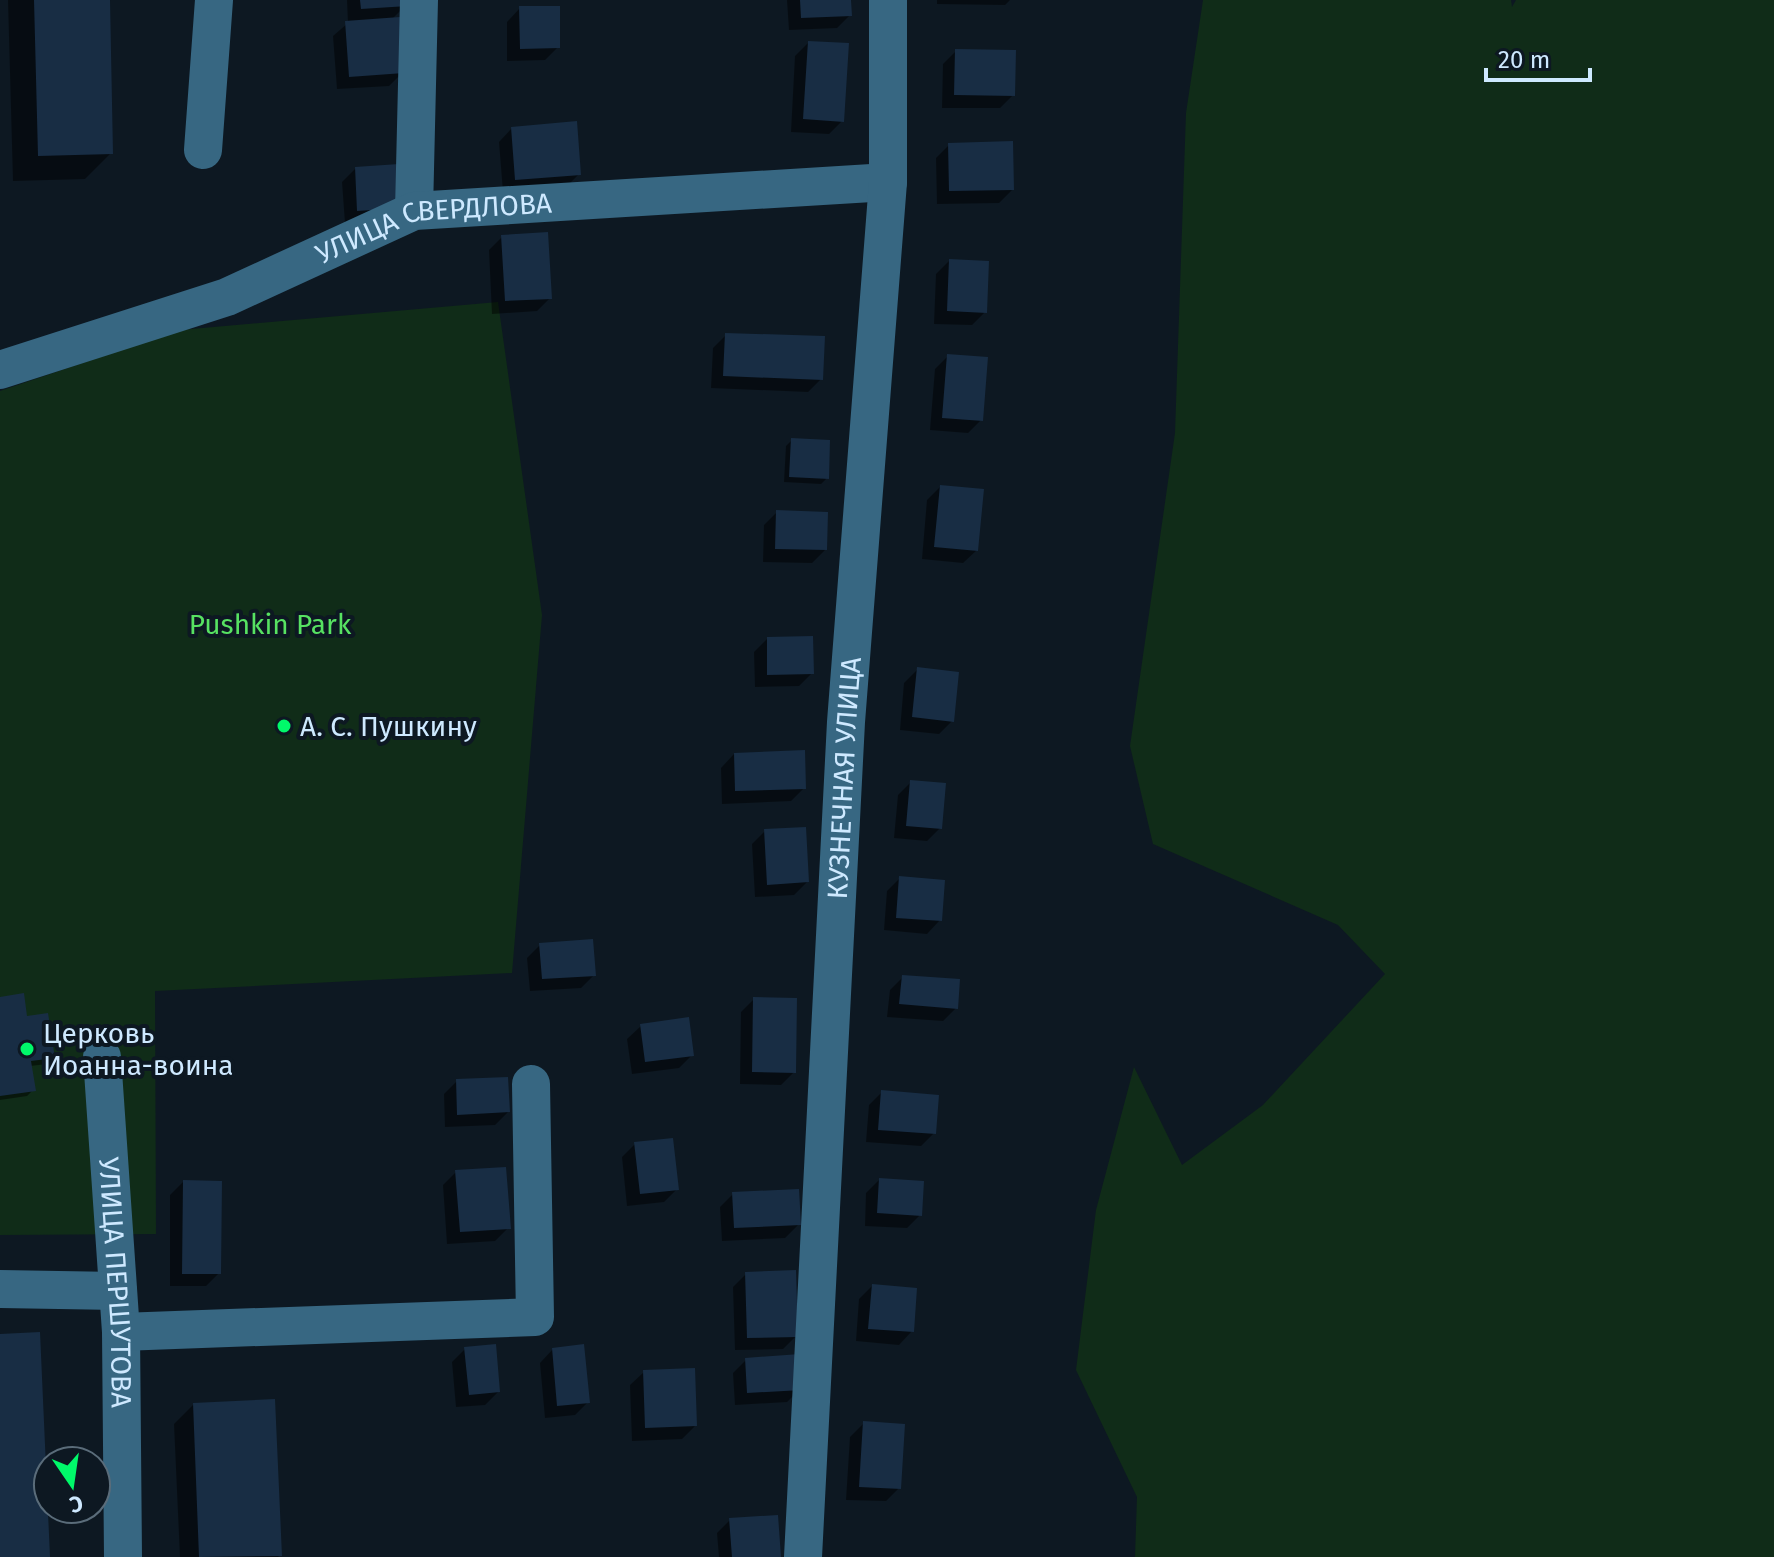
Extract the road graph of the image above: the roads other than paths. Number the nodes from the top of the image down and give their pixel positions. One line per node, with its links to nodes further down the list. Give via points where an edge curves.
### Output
1 (214, 0): 4 (street)
2 (419, 0): 6 (street)
3 (888, 0): 5 (street, КУЗНЕЧНАЯ УЛИЦА)
4 (203, 150)
5 (888, 182): 6 (street, УЛИЦА СВЕРДЛОВА); 14 (street, КУЗНЕЧНАЯ УЛИЦА, via 846,722)
6 (414, 211): 7 (street, УЛИЦА СВЕРДЛОВА, via 227,297)
7 (0, 370)
8 (102, 1057): 11 (street, УЛИЦА ПЕРШУТОВА)
9 (531, 1084): 12 (street, via 535,1317)
10 (0, 1289): 11 (street)
11 (118, 1291): 12 (street, УЛИЦА ПЕРШУТОВА)
12 (121, 1332): 13 (street, УЛИЦА ПЕРШУТОВА)
13 (123, 1557)
14 (803, 1557)

